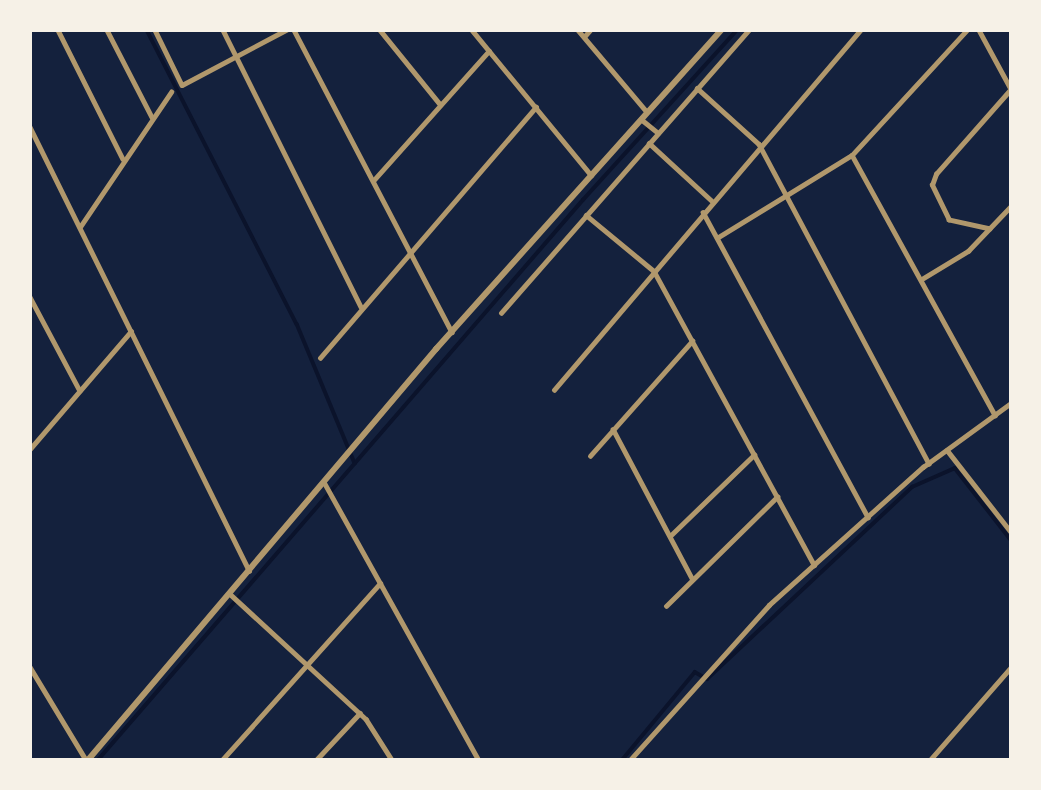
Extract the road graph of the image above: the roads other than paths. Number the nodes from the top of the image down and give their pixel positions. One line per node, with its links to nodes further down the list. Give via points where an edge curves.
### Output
1 (58, 30): 32 (street)
2 (107, 30): 25 (street)
3 (155, 30): 18 (street, via 182,85)
4 (223, 30): 18 (street)
5 (286, 30): 18 (street)
6 (295, 30): 34 (street)
7 (380, 30): 22 (street)
8 (472, 30): 17 (street)
9 (578, 30): 16 (street)
10 (590, 30): 16 (street)
11 (721, 30): 24 (street)
12 (749, 30): 19 (street)
13 (860, 30): 30 (street)
14 (967, 30): 31 (street)
15 (979, 30): 20 (street)
16 (584, 37): 24 (street)
17 (489, 51): 22 (street); 23 (street)
18 (236, 56): 47 (street)
19 (697, 88): 28 (street); 30 (street)
20 (1011, 89): 41 (street, via 936,174 932,185 949,220)
21 (171, 92): 25 (street)
22 (440, 104): 34 (street)
23 (536, 107): 33 (street); 43 (street)
24 (647, 112): 26 (street)
25 (152, 117): 32 (street)
26 (641, 119): 28 (street); 33 (street)
27 (30, 127): 40 (street)
28 (658, 132): 29 (street)
29 (649, 143): 36 (street); 39 (street)
30 (760, 144): 35 (street); 36 (street)
31 (852, 155): 35 (street); 45 (street)
32 (123, 159): 40 (street)
33 (591, 175): 50 (street)
34 (373, 181): 43 (street)
35 (788, 194): 42 (street); 62 (street)
36 (712, 201): 38 (street)
37 (1011, 206): 41 (street)
38 (703, 212): 42 (street); 44 (street)
39 (586, 215): 44 (street); 48 (street)
40 (80, 228): 49 (street)
41 (990, 229): 45 (street, via 968,251)
42 (717, 238): 65 (street)
43 (411, 250): 47 (street); 50 (street)
44 (653, 271): 51 (street); 53 (street)
45 (922, 279): 56 (street)
46 (30, 296): 54 (street)
47 (361, 307): 52 (street)
48 (501, 313)
49 (131, 331): 54 (street); 69 (street)
50 (452, 332): 63 (street)
51 (692, 341): 57 (street); 60 (street)
52 (320, 358)
53 (554, 390)
54 (80, 391): 58 (street)
55 (1011, 403): 56 (street)
56 (995, 415): 59 (street)
57 (614, 429): 61 (street); 67 (street)
58 (30, 449)
59 (947, 450): 62 (street); 66 (street)
60 (754, 455): 64 (street); 67 (street)
61 (590, 456)
62 (929, 464): 65 (street)
63 (324, 482): 69 (street); 71 (street)
64 (777, 497): 68 (street); 70 (street)
65 (868, 517): 68 (street)
66 (1011, 532)
67 (670, 536): 70 (street)
68 (814, 565): 83 (street, via 716,661)
69 (249, 571): 72 (street)
70 (692, 578): 73 (street)
71 (380, 583): 74 (street); 82 (street)
72 (230, 594): 74 (street); 78 (street)
73 (666, 606)
74 (308, 663): 77 (street); 79 (street)
75 (30, 667): 78 (street)
76 (1011, 667): 84 (street)
77 (360, 713): 80 (street); 81 (street)
78 (87, 760)
79 (222, 760)
80 (316, 760)
81 (392, 760)
82 (479, 760)
83 (630, 760)
84 (930, 760)

